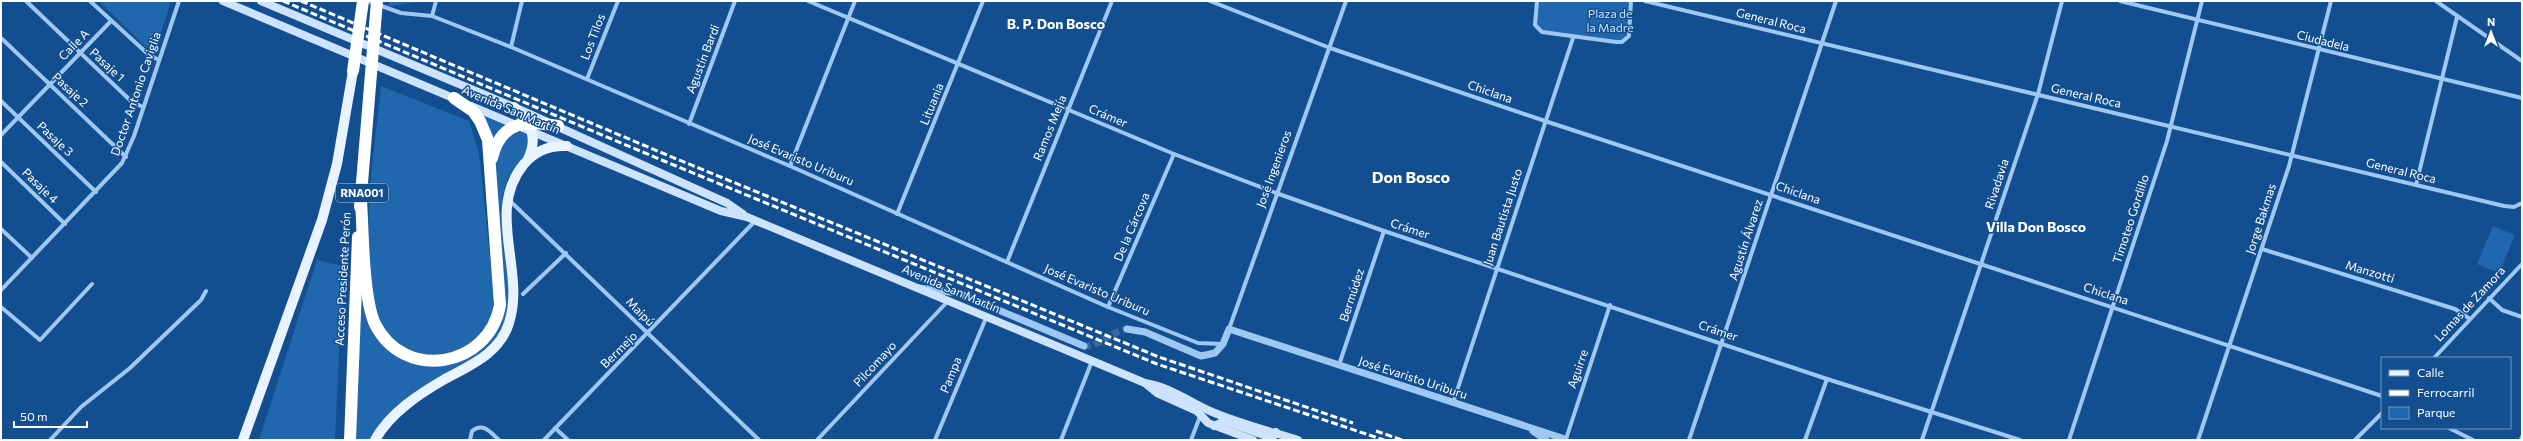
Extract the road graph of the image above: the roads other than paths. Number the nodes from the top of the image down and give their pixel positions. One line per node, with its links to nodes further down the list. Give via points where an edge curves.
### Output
1 (26, 1): 41 (street, Pasaje 1)
2 (90, 1): 31 (street)
3 (179, 1): 42 (street, Doctor Antonio Caviglia)
4 (223, 1): 36 (main road, Avenida San Martín)
5 (261, 1): 33 (main road, Avenida San Martín)
6 (363, 1): 45 (highway)
7 (368, 1): 28 (street, José Evaristo Uriburu, via 401,13)
8 (377, 1): 77 (highway, Acceso Presidente Perón / RNA001)
9 (436, 1): 28 (street)
10 (522, 1): 38 (street)
11 (618, 1): 46 (street, Los Tilos)
12 (735, 1): 58 (street, Agustín Bardi)
13 (808, 1): 30 (street, Crámer)
14 (855, 1): 30 (street)
15 (983, 1): 44 (street, Lituania)
16 (1112, 1): 55 (street, Ramos Mejía)
17 (1210, 1): 39 (street, Chiclana)
18 (1346, 1): 39 (street, José Ingenieros)
19 (1537, 1): 35 (street, via 1536,25 1542,32)
20 (1631, 1): 35 (street, via 1630,32 1622,42)
21 (1645, 1): 37 (street, General Roca)
22 (1836, 1): 37 (street, Agustín Álvarez)
23 (2062, 1): 49 (street, Rivadavia)
24 (2120, 1): 32 (street, Ciudadela)
25 (2202, 1): 32 (street, Timoteo Gordillo)
26 (2331, 1): 40 (street, Jorge Bakmas)
27 (2436, 1): 29 (street)
28 (432, 16): 38 (street, José Evaristo Uriburu)
29 (2457, 17): 43 (street); 47 (street)
30 (849, 18): 44 (street, Crámer); 70 (street)
31 (111, 20): 41 (street, Calle A); 42 (street)
32 (2197, 20): 40 (street, Ciudadela); 61 (street, Timoteo Gordillo)
33 (324, 28): 36 (main road); 54 (main road, Avenida San Martín)
34 (1, 38): 48 (street, Pasaje 2)
35 (1573, 38): 57 (street, Juan Bautista Justo)
36 (318, 41): 50 (main road, Avenida San Martín)
37 (1821, 44): 49 (street, General Roca); 75 (street, Agustín Álvarez)
38 (511, 47): 46 (street, José Evaristo Uriburu)
39 (1330, 48): 57 (street, Chiclana); 74 (street, José Ingenieros)
40 (2320, 50): 47 (street, Ciudadela); 66 (street, Jorge Bakmas)
41 (80, 53): 48 (street, Calle A); 53 (street, Pasaje 1, via 132,102)
42 (159, 60): 53 (street, Doctor Antonio Caviglia)
43 (2522, 61)
44 (958, 65): 55 (street, Crámer); 79 (street, Lituania)
45 (353, 71): 130 (main road, via 338,157 322,220)
46 (587, 79): 58 (street, José Evaristo Uriburu)
47 (2442, 80): 51 (street, Ciudadela); 72 (street)
48 (50, 85): 56 (street, Calle A); 67 (street, Pasaje 2)
49 (2038, 94): 61 (street, General Roca); 90 (street, Rivadavia)
50 (454, 98): 59 (main road, Avenida San Martín); 71 (highway, via 480,120 488,140)
51 (2522, 98)
52 (1, 101): 56 (street, Pasaje 3)
53 (143, 107): 67 (street, Doctor Antonio Caviglia)
54 (514, 107): 60 (main road, Avenida San Martín); 62 (main road)
55 (1068, 110): 65 (street, Crámer); 88 (street, Ramos Mejía)
56 (18, 118): 63 (street, Calle A); 73 (street, Pasaje 3)
57 (1545, 120): 75 (street, Chiclana); 91 (street, Juan Bautista Justo)
58 (689, 124): 70 (street, José Evaristo Uriburu)
59 (516, 125): 62 (highway); 71 (highway, via 505,132 496,145)
60 (558, 126): 62 (highway); 80 (main road, Avenida San Martín, via 727,203)
61 (2171, 126): 66 (street, General Roca); 102 (street, Timoteo Gordillo)
62 (531, 127): 64 (main road, Avenida San Martín); 68 (main road, via 533,148)
63 (1, 135)
64 (566, 146): 68 (main road, via 548,147); 80 (main road, Avenida San Martín, via 721,210)
65 (1174, 154): 74 (street, Crámer); 101 (street, De la Cárcova)
66 (2292, 155): 72 (street, General Roca); 85 (street, Jorge Bakmas)
67 (126, 156): 73 (street, Doctor Antonio Caviglia, via 118,170)
68 (528, 159): 76 (main road, via 515,176)
69 (1, 162): 82 (street, Pasaje 4)
70 (790, 166): 79 (street, José Evaristo Uriburu)
71 (490, 171): 77 (highway, via 500,293 499,313 494,328 484,340 468,352 444,360 424,360 402,353 383,337 374,322 369,304)
72 (2416, 185): 78 (street, General Roca, via 2504,206 2514,207)
73 (96, 192): 82 (street, Doctor Antonio Caviglia)
74 (1276, 193): 84 (street, Crámer); 107 (street, José Ingenieros)
75 (1772, 195): 90 (street, Chiclana); 109 (street, Agustín Álvarez)
76 (506, 198): 86 (street, Maipú); 132 (main road, via 513,296 512,310 504,334 497,346 479,361 429,389 403,408 386,424)
77 (361, 200): 131 (highway, Acceso Presidente Perón / RNA001, via 354,284)
78 (2522, 203)
79 (897, 214): 88 (street, José Evaristo Uriburu)
80 (747, 217): 81 (main road, Avenida San Martín)
81 (756, 220): 93 (main road, Avenida San Martín); 108 (street, Bermejo)
82 (65, 224): 87 (street, Doctor Antonio Caviglia)
83 (1, 229): 87 (street)
84 (1384, 231): 91 (street, Crámer); 115 (street, Bermúdez)
85 (2262, 249): 105 (street, Manzotti, via 2455,309); 111 (street, Jorge Bakmas)
86 (566, 253): 96 (street); 108 (street, Maipú)
87 (32, 258): 94 (street, Doctor Antonio Caviglia)
88 (1007, 262): 101 (street, José Evaristo Uriburu, via 1020,270)
89 (2522, 264): 97 (street, Lomas de Zamora)
90 (1981, 265): 102 (street, Chiclana); 120 (street, Rivadavia)
91 (1497, 267): 99 (street, Crámer); 119 (street, Juan Bautista Justo)
92 (92, 284): 100 (street, via 40,340)
93 (917, 288): 98 (main road, Avenida San Martín); 112 (street, via 958,293)
94 (1, 290)
95 (206, 291): 129 (street, via 201,300 130,368 80,408)
96 (523, 294)
97 (2489, 298): 103 (street, via 2502,310); 105 (street, Lomas de Zamora)
98 (948, 301): 104 (main road, Avenida San Martín); 138 (street, Pilcomayo)
99 (1610, 305): 109 (street, Crámer); 128 (street, Aguirre)
100 (1, 307)
101 (1108, 307): 110 (street, José Evaristo Uriburu, via 1198,343)
102 (2112, 307): 111 (street, Chiclana); 149 (street, Timoteo Gordillo)
103 (2522, 317)
104 (986, 318): 114 (main road, Avenida San Martín); 139 (street, Pampa)
105 (2470, 319): 113 (street, Lomas de Zamora)
106 (1127, 328): 110 (street, via 1145,332 1201,356 1215,353)
107 (1229, 329): 110 (street, José Ingenieros); 115 (street, José Evaristo Uriburu)
108 (648, 334): 125 (street, Bermejo); 137 (street, Maipú)
109 (1723, 343): 116 (street, Crámer); 145 (street, Agustín Álvarez)
110 (1223, 344)
111 (2230, 345): 118 (street, Chiclana); 150 (street, Jorge Bakmas)
112 (1084, 346)
113 (2435, 357)
114 (1092, 361): 117 (main road, Avenida San Martín); 140 (street)
115 (1339, 365): 119 (street, José Evaristo Uriburu)
116 (1827, 379): 120 (street, Crámer); 146 (street)
117 (1145, 383): 121 (main road, Avenida San Martín, via 1157,393); 127 (main road, Avenida San Martín, via 1183,395 1210,410)
118 (2381, 396)
119 (1453, 403): 124 (street, José Evaristo Uriburu)
120 (1932, 412): 147 (street, Rivadavia); 148 (street, Crámer)
121 (1200, 414): 123 (main road, Avenida San Martín, via 1205,421); 141 (street)
122 (2381, 414): 151 (street)
123 (1214, 426): 127 (main road, via 1227,422 1272,438); 142 (main road, Avenida San Martín)
124 (1527, 427): 128 (street, José Evaristo Uriburu); 144 (street)
125 (555, 428): 135 (street, Bermejo); 136 (street)
126 (2451, 429): 152 (street)
127 (1276, 432): 143 (main road, Avenida San Martín)
128 (1566, 439)
129 (50, 440)
130 (243, 440)
131 (350, 440)
132 (375, 440)
133 (470, 440): 134 (street, via 472,431 480,427)
134 (499, 440)
135 (544, 440)
136 (568, 440)
137 (759, 440)
138 (817, 440)
139 (935, 440)
140 (1061, 440)
141 (1191, 440)
142 (1253, 440)
143 (1298, 440)
144 (1546, 440)
145 (1689, 440)
146 (1805, 440)
147 (1922, 440)
148 (2020, 440)
149 (2069, 440)
150 (2198, 440)
151 (2355, 440)
152 (2473, 440)

